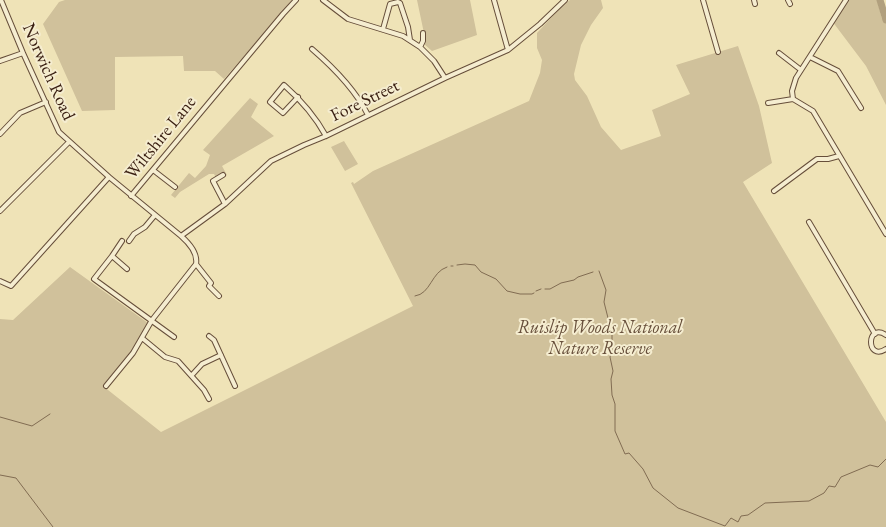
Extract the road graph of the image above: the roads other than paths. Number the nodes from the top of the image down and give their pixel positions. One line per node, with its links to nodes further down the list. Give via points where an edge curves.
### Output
1 (1, 0): 15 (street, Norwich Road)
2 (296, 0): 31 (street, Wiltshire Lane, via 199,112)
3 (323, 0): 8 (street, via 348,19)
4 (494, 0): 13 (street)
5 (565, 0): 13 (street, Fore Street)
6 (703, 0): 14 (street)
7 (846, 0): 17 (street)
8 (382, 29): 10 (street); 10 (street, via 390,4 398,2)
9 (423, 33): 11 (street)
10 (410, 40): 11 (street)
11 (420, 47): 20 (street, via 434,61)
12 (312, 49): 26 (street, via 339,75 362,103)
13 (508, 50): 20 (street, Fore Street)
14 (718, 52)
15 (23, 53): 18 (street); 23 (street, Norwich Road)
16 (779, 53): 19 (street)
17 (810, 57): 19 (street); 25 (street, via 838,71)
18 (0, 61)
19 (801, 70): 22 (street, via 792,91)
20 (445, 78): 26 (street, Fore Street)
21 (298, 97): 21 (street, via 283,113 270,102 284,85); 28 (street)
22 (793, 99): 24 (street); 30 (street, via 813,111)
23 (46, 102): 27 (street, via 20,113); 29 (street, Norwich Road, via 59,132)
24 (768, 103)
25 (861, 108)
26 (368, 115): 28 (street, Fore Street)
27 (0, 134)
28 (326, 136): 37 (street, Fore Street, via 271,161)
29 (69, 142): 33 (street, Norwich Road); 38 (street)
30 (839, 156): 35 (street, via 817,159); 41 (street)
31 (153, 170): 34 (street); 36 (street, Wiltshire Lane)
32 (223, 175): 37 (street, via 213,181)
33 (109, 177): 36 (street, Norwich Road); 48 (street, via 11,286)
34 (175, 187)
35 (774, 191)
36 (131, 196): 39 (street, Wiltshire Lane)
37 (225, 204): 42 (street, Fore Street)
38 (0, 211)
39 (155, 215): 42 (street, Wiltshire Lane); 44 (street)
40 (809, 222): 51 (street)
41 (886, 234)
42 (181, 236): 46 (street, Wiltshire Lane, via 195,255)
43 (122, 241): 45 (street)
44 (129, 241)
45 (112, 256): 47 (street); 50 (street, via 94,278)
46 (196, 264): 49 (street, Wiltshire Lane, via 211,283 209,286); 50 (street)
47 (127, 269)
48 (0, 281)
49 (219, 296)
50 (152, 320): 54 (street); 55 (street)
51 (875, 334): 52 (street); 56 (street, via 870,340 871,346 876,351)
52 (886, 335)
53 (208, 336): 57 (street, via 214,340)
54 (174, 337)
55 (142, 338): 58 (street, via 165,357 178,361); 59 (street)
56 (885, 351)
57 (221, 355): 58 (street, via 202,364); 60 (street)
58 (192, 375): 61 (street)
59 (106, 386)
60 (236, 386)
61 (209, 400)

